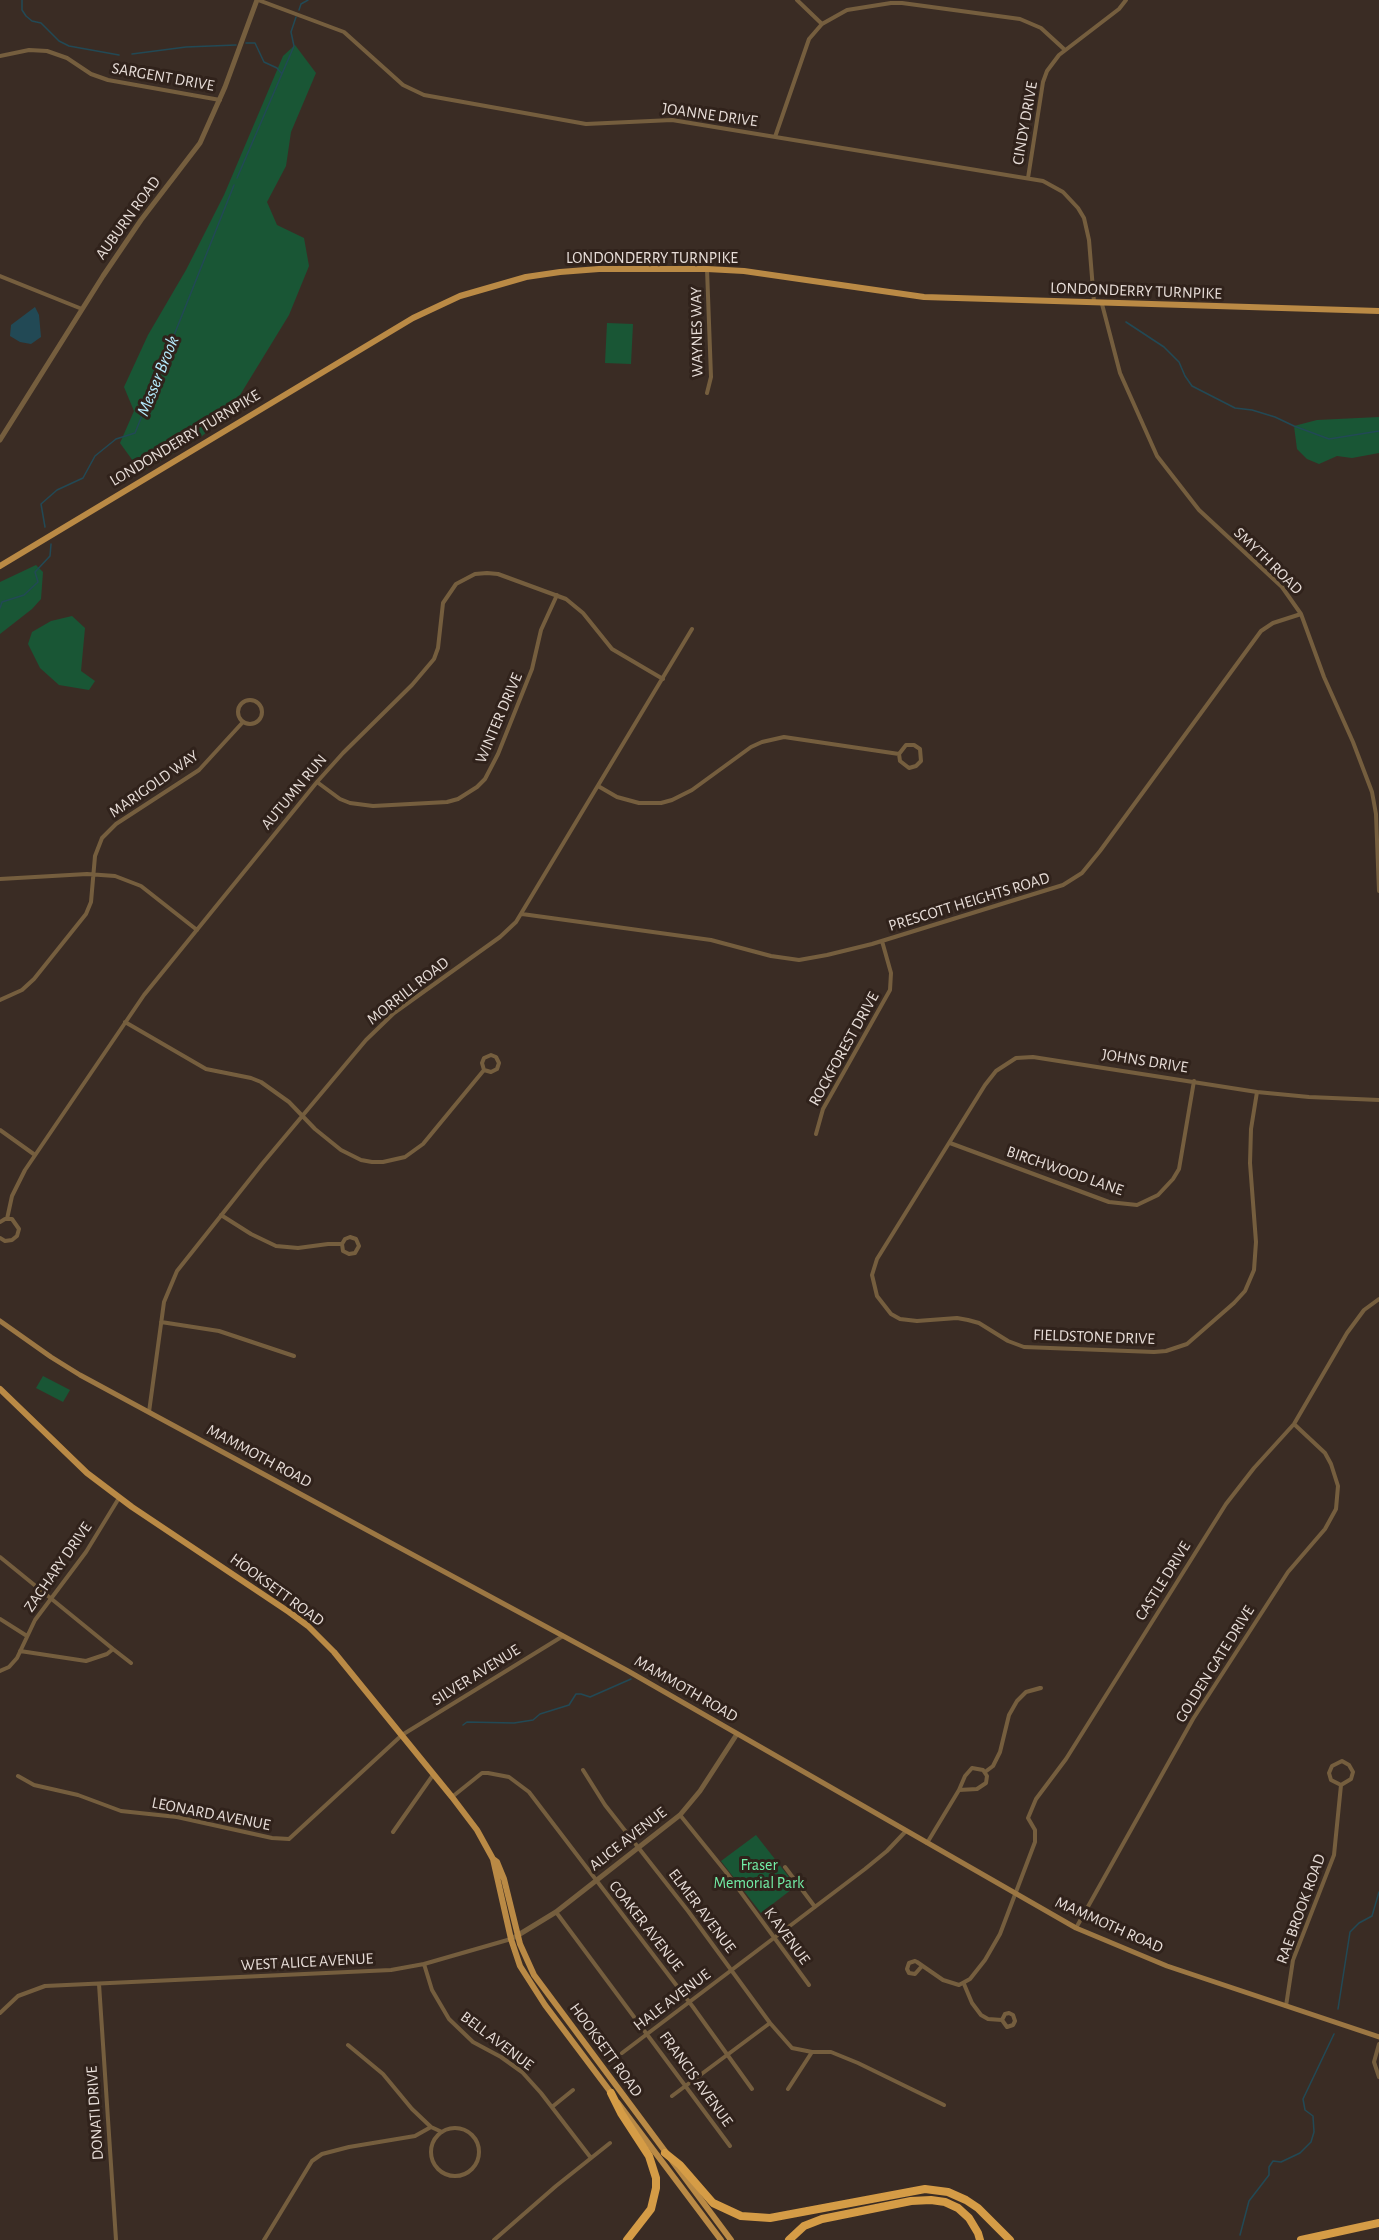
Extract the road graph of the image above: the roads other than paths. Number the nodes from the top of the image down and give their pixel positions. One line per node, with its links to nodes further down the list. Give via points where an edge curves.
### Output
1 (257, 0): 7 (street, AUBURN ROAD); 8 (street, JOANNE DRIVE, via 344,32 404,85 424,95 586,124 672,120)
2 (797, 0): 4 (street)
3 (1126, 0): 5 (street, CINDY DRIVE)
4 (822, 24): 5 (street, via 846,10 902,3 1020,19 1046,31); 8 (street, via 804,49)
5 (1065, 50): 9 (street, CINDY DRIVE, via 1053,61 1043,82)
6 (0, 56): 7 (street, SARGENT DRIVE, via 47,51 108,80)
7 (220, 100): 14 (street, AUBURN ROAD, via 200,143 141,220)
8 (775, 137): 9 (street, JOANNE DRIVE)
9 (1028, 178): 12 (street, JOANNE DRIVE, via 1063,192 1084,218)
10 (707, 269): 12 (main road, LONDONDERRY TURNPIKE, via 924,297); 16 (street, WAYNES WAY, via 711,377); 18 (main road, LONDONDERRY TURNPIKE, via 551,273 497,284 444,302 374,340)
11 (0, 276): 14 (street)
12 (1094, 304): 13 (main road, LONDONDERRY TURNPIKE)
13 (1102, 304): 15 (main road, LONDONDERRY TURNPIKE); 20 (street, SMYTH ROAD, via 1120,373 1157,456 1198,510 1282,587)
14 (82, 309): 17 (street, AUBURN ROAD)
15 (1379, 311)
16 (707, 393)
17 (0, 441)
18 (0, 566)
19 (557, 595): 22 (street, AUTUMN RUN, via 575,605 612,649); 25 (street, AUTUMN RUN, via 498,574 475,574 456,584 443,603 434,659); 25 (street, WINTER DRIVE, via 498,754 477,788 447,802 362,806 340,799)
20 (1301, 614): 29 (street, SMYTH ROAD, via 1372,792); 32 (street, PRESCOTT HEIGHTS ROAD, via 1261,631 1134,806 1073,880)
21 (692, 629): 22 (street, MORRILL ROAD)
22 (663, 679): 26 (street, MORRILL ROAD)
23 (243, 722): 23 (street, MARIGOLD WAY, via 238,713 240,706 249,700 256,702 262,712 259,720 252,724); 27 (street, MARIGOLD WAY, via 199,770 107,832 98,847)
24 (899, 753): 24 (street, via 900,761 909,768 919,764 922,757 914,745 906,745); 26 (street, via 784,737 751,747 672,800 639,803)
25 (316, 782): 31 (street, AUTUMN RUN)
26 (598, 786): 30 (street, MORRILL ROAD)
27 (94, 874): 28 (street); 31 (street, via 115,876 141,886); 33 (street, MARIGOLD WAY, via 91,902 77,927 28,985)
28 (0, 879)
29 (1379, 891)
30 (522, 914): 32 (street, PRESCOTT HEIGHTS ROAD, via 711,940 788,959 827,956); 39 (street, MORRILL ROAD, via 501,937 382,1024)
31 (197, 930): 34 (street, AUTUMN RUN)
32 (882, 941): 41 (street, ROCKFOREST DRIVE, via 891,973 890,990 823,1109)
33 (0, 1000)
34 (125, 1022): 39 (street, via 206,1070 261,1082); 43 (street, AUTUMN RUN)
35 (484, 1070): 35 (street, via 497,1069 496,1057 484,1058); 39 (street, via 423,1144 394,1160 372,1162 351,1156)
36 (1194, 1081): 37 (street, JOHNS DRIVE); 42 (street, JOHNS DRIVE, via 1033,1057 1016,1058 996,1071 985,1085); 42 (street, BIRCHWOOD LANE, via 1179,1169 1158,1195 1137,1205 1109,1202)
37 (1257, 1092): 38 (street, JOHNS DRIVE); 42 (street, FIELDSTONE DRIVE, via 1250,1163 1256,1259 1250,1281 1234,1303 1205,1330 1187,1344 1166,1352 1024,1347 968,1320 906,1321 891,1314 877,1296 873,1269)
38 (1379, 1100)
39 (303, 1116): 44 (street, MORRILL ROAD)
40 (0, 1130): 43 (street)
41 (816, 1134)
42 (950, 1143)
43 (35, 1155): 45 (street, AUTUMN RUN, via 14,1191)
44 (221, 1215): 48 (street, via 276,1246); 51 (street, MORRILL ROAD, via 177,1271 167,1292)
45 (8, 1219): 46 (street); 47 (street, AUTUMN RUN, via 18,1224 18,1234 10,1241)
46 (0, 1222)
47 (0, 1238)
48 (342, 1244): 48 (street, via 352,1238 359,1246 349,1254 343,1251)
49 (1379, 1299): 55 (street, CASTLE DRIVE, via 1364,1310 1347,1333)
50 (0, 1321): 54 (main road, MAMMOTH ROAD, via 51,1357)
51 (161, 1322): 52 (street, via 219,1331); 54 (street, MORRILL ROAD)
52 (294, 1356)
53 (0, 1389): 56 (main road, HOOKSETT ROAD, via 70,1458)
54 (149, 1412): 61 (main road, MAMMOTH ROAD)
55 (1294, 1424): 84 (street, CASTLE DRIVE, via 1239,1485 1066,1759 1036,1799 1028,1818 1035,1830 1035,1842); 87 (street, GOLDEN GATE DRIVE, via 1325,1453 1331,1464 1338,1486 1336,1509 1325,1529 1288,1572 1193,1719)
56 (119, 1498): 58 (street, ZACHARY DRIVE, via 70,1576); 68 (main road, HOOKSETT ROAD, via 308,1626)
57 (0, 1557): 58 (street)
58 (50, 1598): 60 (street, ZACHARY DRIVE); 62 (street)
59 (0, 1619): 60 (street)
60 (27, 1636): 63 (street, ZACHARY DRIVE)
61 (563, 1636): 67 (main road, MAMMOTH ROAD); 68 (street, SILVER AVENUE)
62 (112, 1650): 63 (street, via 86,1661); 64 (street)
63 (20, 1651): 65 (street, ZACHARY DRIVE, via 13,1663)
64 (131, 1663)
65 (0, 1671)
66 (1026, 1692): 70 (street, via 1009,1715 1000,1752)
67 (737, 1734): 76 (street, ALICE AVENUE); 77 (main road, MAMMOTH ROAD)
68 (402, 1735): 71 (main road, HOOKSETT ROAD); 72 (street, LEONARD AVENUE, via 294,1836 283,1840 177,1817 121,1811 34,1785)
69 (583, 1770): 80 (street, ELMER AVENUE)
70 (985, 1772): 74 (street, via 987,1780 982,1787); 74 (street, via 972,1768)
71 (434, 1774): 75 (main road, HOOKSETT ROAD); 78 (street)
72 (18, 1776)
73 (1341, 1785): 73 (street, RAE BROOK ROAD, via 1331,1780 1329,1773 1335,1763 1342,1761 1353,1772 1351,1779); 98 (street, RAE BROOK ROAD, via 1334,1855 1293,1960)
74 (959, 1790): 79 (street)
75 (452, 1797): 81 (main road, HOOKSETT ROAD); 83 (street, COAKER AVENUE, via 482,1773 509,1777 529,1792)
76 (680, 1815): 80 (street, ALICE AVENUE); 89 (street, K AVENUE)
77 (906, 1831): 79 (main road, MAMMOTH ROAD); 85 (street, HALE AVENUE, via 887,1851)
78 (393, 1832)
79 (927, 1843): 84 (main road, MAMMOTH ROAD)
80 (639, 1848): 83 (street, ALICE AVENUE); 93 (street, ELMER AVENUE)
81 (493, 1859): 88 (main road, HOOKSETT ROAD, via 506,1882); 90 (main road, HOOKSETT ROAD)
82 (785, 1867): 85 (street)
83 (596, 1881): 86 (street, ALICE AVENUE); 97 (street, COAKER AVENUE)
84 (1015, 1895): 87 (main road, MAMMOTH ROAD); 95 (street, CASTLE DRIVE, via 993,1947)
85 (815, 1907): 89 (street, HALE AVENUE)
86 (556, 1912): 88 (street, ALICE AVENUE); 102 (street, FRANCIS AVENUE)
87 (1076, 1928): 98 (main road, MAMMOTH ROAD, via 1167,1966)
88 (518, 1935): 90 (street, ALICE AVENUE); 122 (main road, HOOKSETT ROAD, via 534,1975)
89 (774, 1938): 93 (street, HALE AVENUE); 96 (street, K AVENUE)
90 (511, 1939): 91 (street, WEST ALICE AVENUE); 114 (main road, HOOKSETT ROAD, via 516,1958 531,1984)
91 (424, 1964): 94 (street, WEST ALICE AVENUE, via 367,1972); 117 (street, BELL AVENUE, via 436,2000 456,2028 522,2072)
92 (922, 1966): 95 (street, via 947,1982)
93 (732, 1971): 97 (street, HALE AVENUE); 101 (street, ELMER AVENUE)
94 (99, 1984): 99 (street, WEST ALICE AVENUE, via 34,1989 18,1996); 125 (street, DONATI DRIVE)
95 (964, 1984): 100 (street, via 981,2015)
96 (809, 1985)
97 (690, 2003): 102 (street, HALE AVENUE); 108 (street, COAKER AVENUE)
98 (1286, 2006): 103 (main road, MAMMOTH ROAD)
99 (0, 2013)
100 (1002, 2020)
101 (770, 2023): 106 (street, ELMER AVENUE, via 792,2048); 108 (street)
102 (647, 2034): 107 (street, HALE AVENUE); 110 (street, FRANCIS AVENUE)
103 (1379, 2037)
104 (1379, 2044): 109 (street, via 1374,2062)
105 (348, 2045): 118 (street, via 383,2074)
106 (812, 2052): 111 (street); 116 (street, ELMER AVENUE, via 831,2052)
107 (622, 2053)
108 (728, 2054): 110 (street); 113 (street, COAKER AVENUE)
109 (1379, 2077)
110 (686, 2085): 115 (street); 121 (street, FRANCIS AVENUE)
111 (788, 2089)
112 (573, 2090): 117 (street)
113 (752, 2090)
114 (611, 2093): 128 (highway, via 649,2156 656,2178 651,2209); 129 (main road, HOOKSETT ROAD)
115 (672, 2096)
116 (944, 2105)
117 (552, 2107): 123 (street, BELL AVENUE)
118 (431, 2127): 119 (street); 126 (street, via 416,2136 322,2154 312,2161)
119 (442, 2132): 119 (street, via 431,2151 435,2165 454,2176 468,2172 477,2162 477,2142 468,2132 455,2128)
120 (610, 2143): 123 (street)
121 (730, 2146)
122 (665, 2153): 130 (main road, HOOKSETT ROAD); 133 (highway, via 713,2203 741,2216 770,2218 925,2189 948,2192 966,2200)
123 (591, 2158): 127 (street)
124 (1379, 2223): 134 (highway)
125 (116, 2240)
126 (264, 2240)
127 (494, 2240)
128 (627, 2240)
129 (721, 2240)
130 (730, 2240)
131 (789, 2240): 132 (highway, via 804,2226 822,2219 931,2200 958,2208 969,2218)
132 (980, 2240)
133 (1010, 2240)
134 (1300, 2240)

